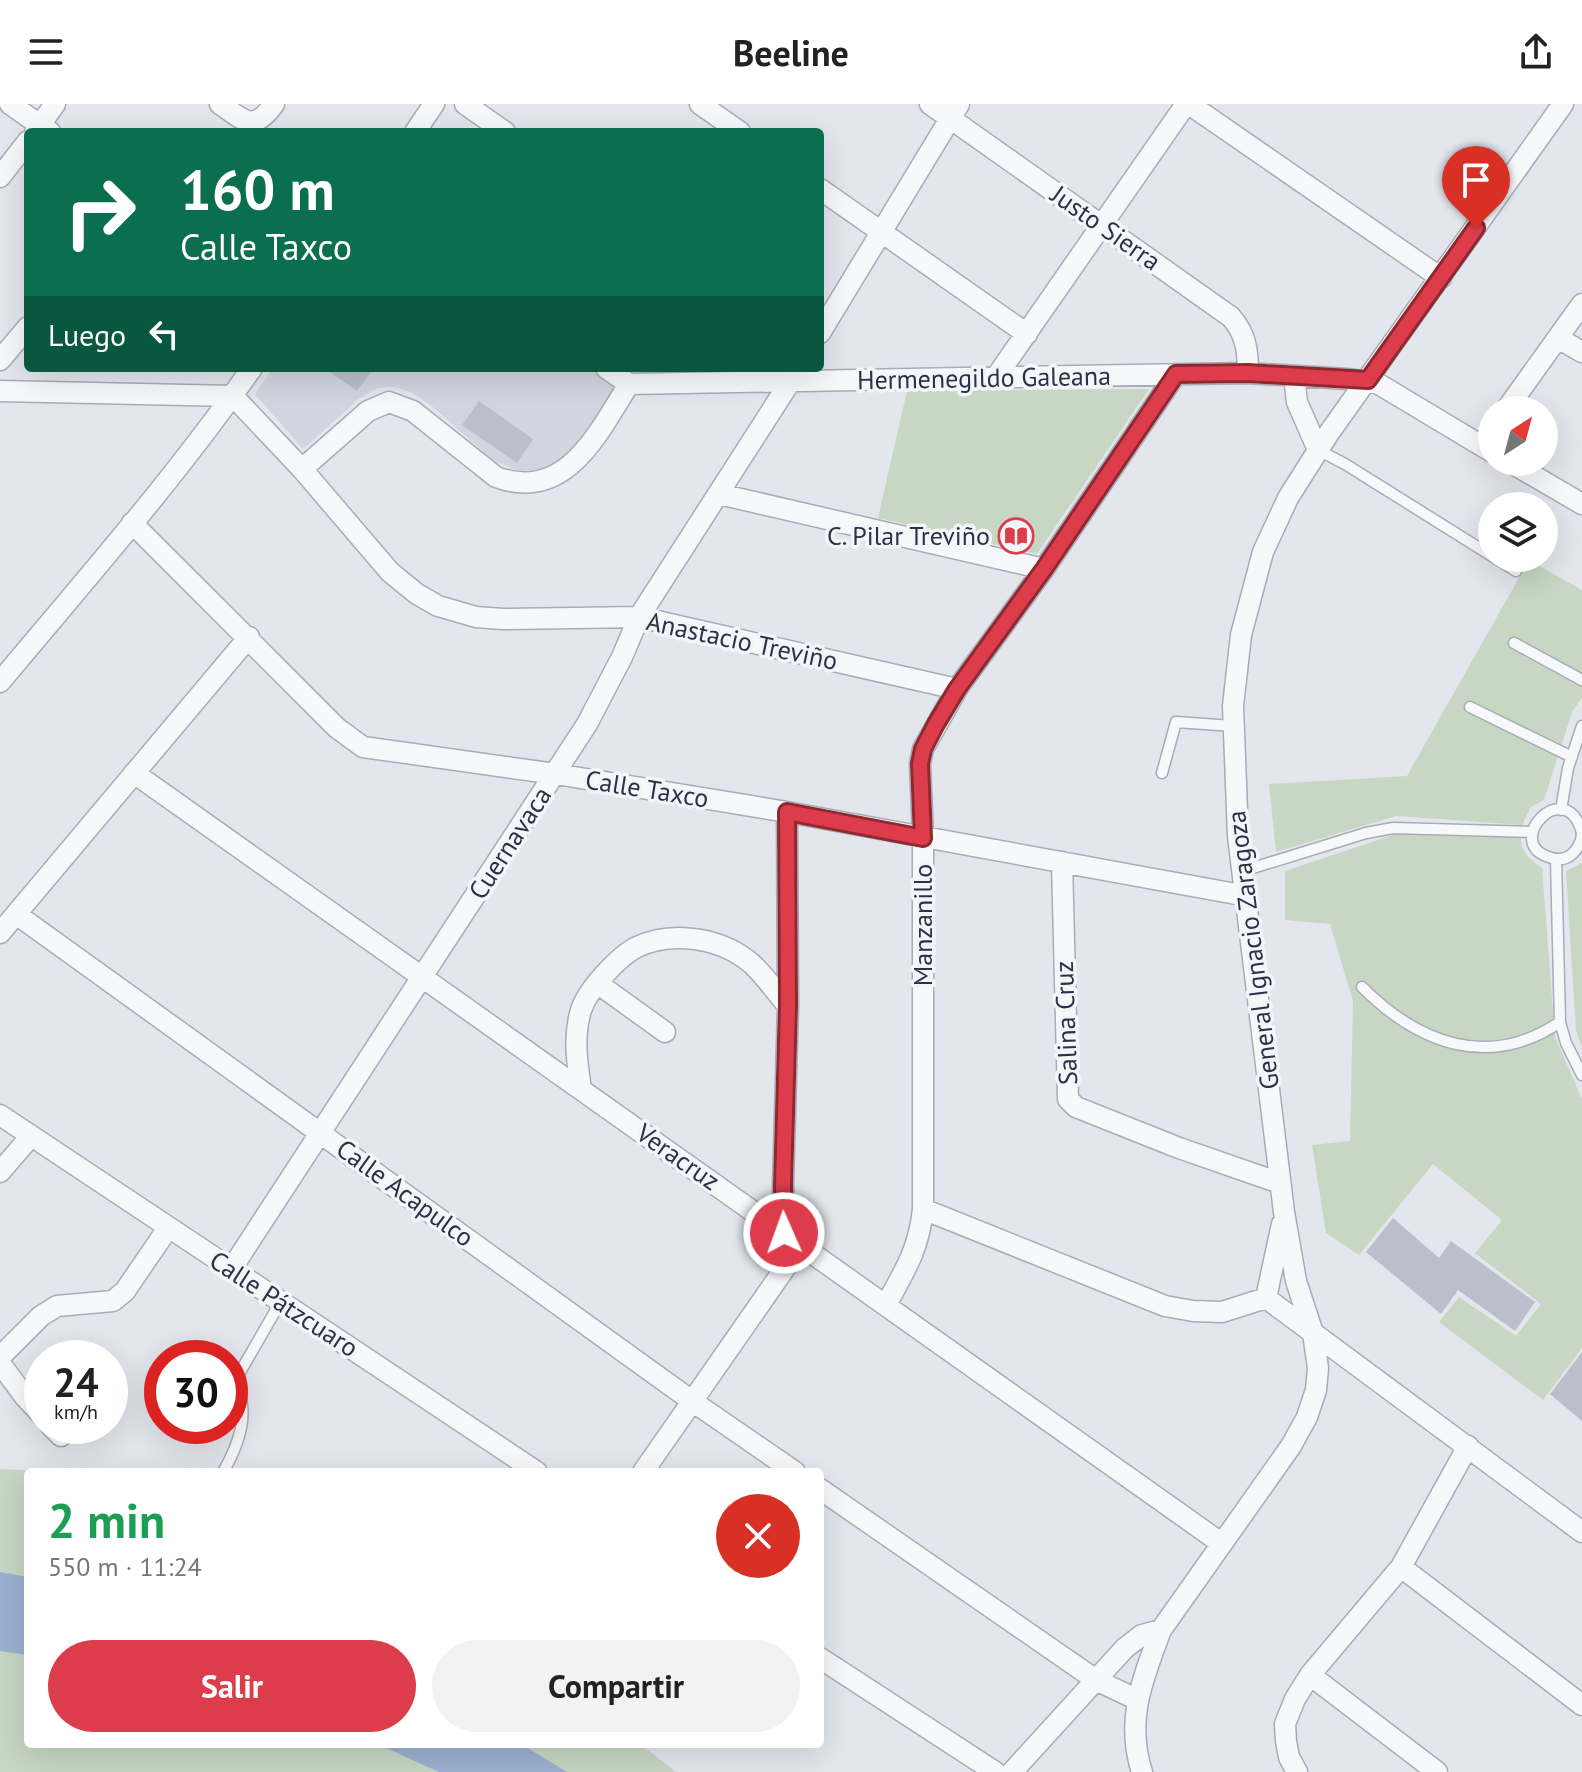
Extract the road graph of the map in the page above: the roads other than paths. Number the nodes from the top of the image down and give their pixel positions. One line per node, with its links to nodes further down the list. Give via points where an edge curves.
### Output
1 (10, 104): 12 (street)
2 (55, 104): 13 (street)
3 (220, 104): 4 (street, via 256,123)
4 (274, 104)
5 (434, 104): 14 (street)
6 (465, 104): 15 (street)
7 (700, 104): 16 (street)
8 (930, 104): 11 (street, Justo Sierra)
9 (1188, 104): 20 (street); 22 (street)
10 (1563, 104): 22 (street, General Ignacio Zaragoza)
11 (954, 111): 20 (street, Justo Sierra); 21 (street)
12 (34, 128)
13 (40, 128)
14 (418, 128)
15 (499, 128)
16 (734, 128)
17 (24, 149): 18 (street)
18 (0, 177)
19 (824, 192): 21 (street)
20 (1103, 225): 26 (street); 32 (street, Justo Sierra, via 1231,317 1247,347)
21 (881, 232): 24 (street); 26 (street)
22 (1441, 278): 37 (street, General Ignacio Zaragoza)
23 (1582, 304): 27 (street)
24 (824, 326)
25 (24, 332): 29 (street)
26 (1027, 334): 36 (street)
27 (1558, 338): 28 (street); 41 (street)
28 (1582, 352)
29 (0, 360)
30 (249, 372): 40 (street)
31 (612, 372): 38 (street)
32 (1248, 373): 33 (street, Hermenegildo Galeana); 35 (street, Hermenegildo Galeana)
33 (1176, 374): 36 (street, Hermenegildo Galeana); 50 (street, Manzanillo)
34 (795, 375): 36 (street, Hermenegildo Galeana); 38 (street, Hermenegildo Galeana); 46 (street, Cuernavaca)
35 (1294, 376): 37 (street, Hermenegildo Galeana); 43 (street, via 1297,402)
36 (996, 377)
37 (1368, 380): 42 (street); 43 (street, General Ignacio Zaragoza)
38 (629, 384): 44 (street, via 577,460 539,481 496,477 413,411 389,402 368,411)
39 (0, 391): 40 (street)
40 (233, 396): 44 (street, Anastacio Treviño); 48 (street)
41 (1516, 396)
42 (1478, 437)
43 (1318, 450): 49 (lane); 58 (street, General Ignacio Zaragoza, via 1263,552 1241,635)
44 (302, 469): 51 (street, Anastacio Treviño, via 390,572 438,606 489,618)
45 (1534, 476): 47 (street)
46 (719, 494): 50 (street); 51 (street, Cuernavaca)
47 (1582, 504)
48 (132, 523): 52 (street, Calle Taxco); 55 (street)
49 (1478, 547)
50 (1044, 569): 56 (street, Manzanillo)
51 (639, 617): 56 (street, Anastacio Treviño); 63 (street, Cuernavaca, via 603,696)
52 (249, 637): 61 (street); 63 (street, Calle Taxco, via 337,728 363,747)
53 (1514, 643): 54 (lane)
54 (1582, 680)
55 (0, 682)
56 (957, 689): 68 (street, Manzanillo, via 923,749)
57 (1470, 707): 60 (lane)
58 (1233, 726): 62 (lane, via 1176,722); 72 (street, General Ignacio Zaragoza)
59 (1582, 726): 60 (lane)
60 (1572, 757): 64 (lane)
61 (134, 773): 74 (street); 76 (street, Veracruz)
62 (1162, 773)
63 (556, 774): 65 (street, Calle Taxco); 76 (street, Cuernavaca)
64 (1561, 810): 66 (lane, via 1539,817); 67 (lane, via 1576,818)
65 (787, 812): 68 (street, Calle Taxco); 79 (street)
66 (1532, 832): 70 (lane, via 1541,853); 72 (lane, via 1393,828)
67 (1582, 833): 69 (lane)
68 (923, 838): 71 (street, Calle Taxco); 89 (street, Manzanillo)
69 (1582, 841): 70 (lane, via 1572,855)
70 (1556, 859): 80 (lane)
71 (1062, 862): 73 (street, Calle Taxco); 88 (street, Salina Cruz, via 1068,1099 1076,1107 1179,1148)
72 (1243, 871): 73 (street, General Ignacio Zaragoza)
73 (1247, 896): 88 (street, General Ignacio Zaragoza)
74 (16, 914): 75 (street); 85 (street, Calle Acapulco)
75 (0, 933)
76 (423, 976): 83 (street, Veracruz); 85 (street, Cuernavaca)
77 (597, 983): 79 (street, via 637,947 671,938 704,940 752,964); 81 (street); 83 (street, via 582,1006 576,1033)
78 (1362, 987): 80 (lane, via 1416,1029 1453,1044 1497,1048 1527,1040)
79 (788, 1006): 92 (street)
80 (1560, 1022): 82 (lane)
81 (665, 1032)
82 (1582, 1075)
83 (581, 1089): 92 (street, Veracruz)
84 (0, 1115): 86 (street, Calle Pátzcuaro)
85 (320, 1132): 94 (street, Cuernavaca); 101 (street, Calle Acapulco)
86 (31, 1136): 87 (street); 91 (street, Calle Pátzcuaro)
87 (0, 1172)
88 (1280, 1183): 90 (street, General Ignacio Zaragoza)
89 (923, 1209): 95 (street, via 1165,1306 1222,1312); 97 (street, Manzanillo, via 920,1237)
90 (1284, 1212): 95 (street); 98 (street, General Ignacio Zaragoza, via 1296,1281)
91 (168, 1228): 94 (street, Calle Pátzcuaro); 99 (street, via 113,1301 57,1306)
92 (784, 1233): 93 (street, Veracruz)
93 (801, 1245): 97 (street, Veracruz); 101 (street)
94 (232, 1268): 96 (street, Calle Pátzcuaro)
95 (1266, 1298): 98 (street)
96 (281, 1301): 103 (lane, via 239,1374 241,1422); 104 (street, Calle Pátzcuaro)
97 (886, 1305): 109 (street, Veracruz)
98 (1313, 1333): 102 (street); 109 (street, General Ignacio Zaragoza, via 1318,1368 1307,1417)
99 (0, 1360): 100 (street)
100 (24, 1396)
101 (692, 1401): 105 (street); 106 (street, Calle Acapulco)
102 (1468, 1446): 108 (street); 110 (street)
103 (225, 1468)
104 (531, 1468)
105 (646, 1468)
106 (789, 1468)
107 (824, 1492): 114 (street)
108 (1582, 1532)
109 (1221, 1543): 111 (street, General Ignacio Zaragoza)
110 (1401, 1567): 113 (street); 116 (street)
111 (1161, 1630): 114 (street, General Ignacio Zaragoza, via 1133,1641); 115 (street)
112 (824, 1661): 117 (street)
113 (1310, 1675): 120 (street, via 1285,1724 1289,1757); 121 (street)
114 (1096, 1680): 115 (street); 118 (street, General Ignacio Zaragoza)
115 (1136, 1699): 119 (street)
116 (1582, 1705)
117 (995, 1772)
118 (1012, 1772)
119 (1142, 1772)
120 (1297, 1772)
121 (1437, 1772)

